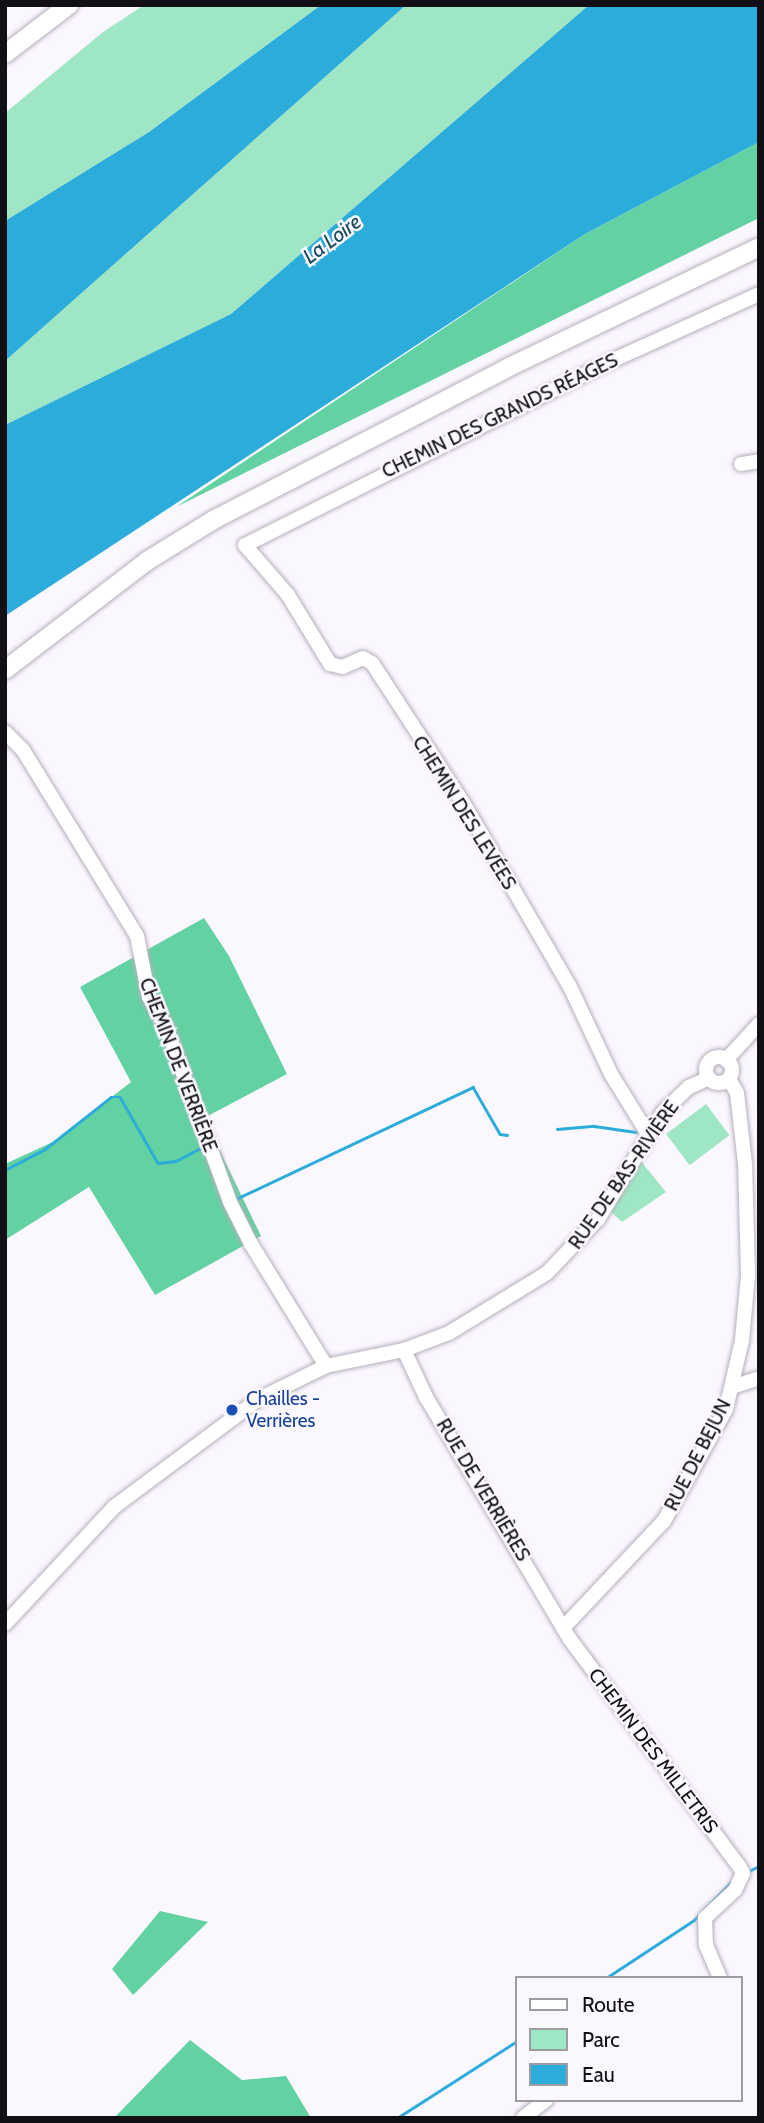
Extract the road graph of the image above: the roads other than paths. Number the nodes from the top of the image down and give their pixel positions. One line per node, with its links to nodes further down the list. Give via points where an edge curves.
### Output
1 (69, 5): 2 (main road)
2 (5, 54)
3 (759, 247): 8 (main road, via 507,368 215,519 147,561)
4 (759, 294): 7 (street, CHEMIN DES GRANDS RÉAGES, via 607,363)
5 (759, 461): 6 (street)
6 (741, 464)
7 (245, 545): 14 (street, CHEMIN DES LEVÉES, via 288,595 330,664 343,667 358,658 370,659 464,804)
8 (5, 670)
9 (5, 732): 16 (street, CHEMIN DE VERRIÈRE, via 23,750 137,936 149,997 166,1027 230,1202)
10 (759, 1024): 11 (street)
11 (726, 1059): 12 (street, via 708,1063); 13 (street, via 732,1071)
12 (709, 1078): 13 (street, via 719,1083); 14 (street, RUE DE BAS-RIVIÈRE, via 680,1094)
13 (729, 1079): 18 (street, RUE DE BEJUN, via 740,1109 748,1224 746,1314)
14 (648, 1134): 15 (street, RUE DE BAS-RIVIÈRE, via 580,1243 508,1300 449,1333)
15 (404, 1350): 16 (street, RUE DE BAS-RIVIÈRE); 20 (street, RUE DE VERRIÈRES, via 426,1397)
16 (326, 1366): 19 (street, RUE DE BAS-RIVIÈRE, via 279,1386 114,1507)
17 (759, 1378): 18 (street)
18 (732, 1387): 20 (street, RUE DE BEJUN, via 709,1442 664,1521)
19 (5, 1625)
20 (563, 1628): 21 (street, CHEMIN DES MILLETRIS, via 743,1873 735,1890 705,1918 706,1945)
21 (719, 1976)
22 (544, 2102): 23 (street)
23 (523, 2118)

